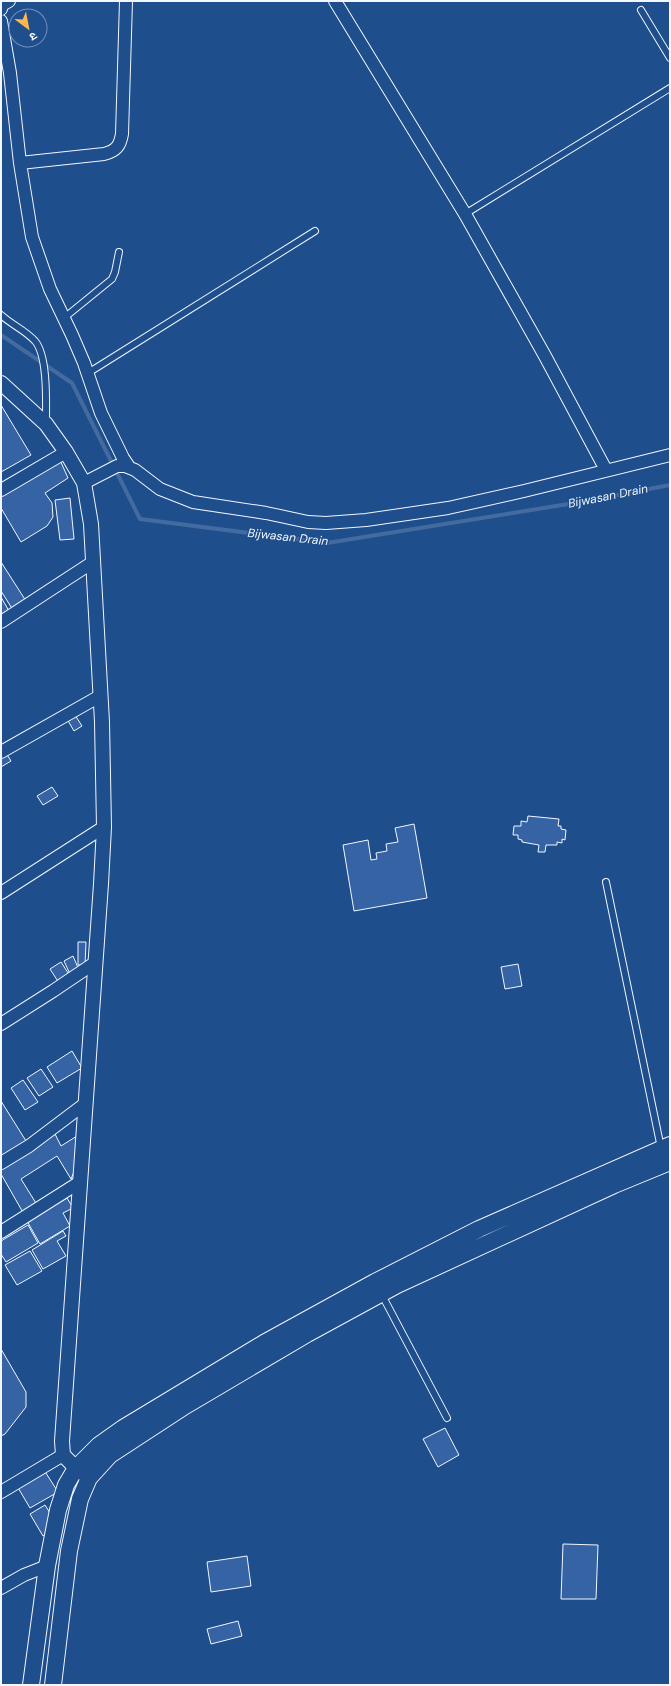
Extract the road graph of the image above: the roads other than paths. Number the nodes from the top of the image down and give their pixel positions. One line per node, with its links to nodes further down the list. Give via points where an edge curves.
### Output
1 (9, 1): 4 (street, via 2,5)
2 (126, 1): 9 (street, via 122,134 117,148 104,154)
3 (335, 1): 10 (street)
4 (1, 9)
5 (642, 10): 7 (lane)
6 (1, 21): 9 (street, via 10,73)
7 (670, 58)
8 (670, 88): 10 (lane)
9 (20, 164): 14 (street, via 32,237 50,290)
10 (464, 214): 21 (street, via 546,356)
11 (315, 231): 15 (lane)
12 (119, 252): 14 (lane, via 112,279)
13 (1, 315): 17 (lane, via 31,337 39,347 44,374)
14 (64, 318): 15 (street)
15 (88, 373): 20 (street, via 101,413)
16 (1, 383): 17 (street)
17 (46, 424): 18 (street)
18 (66, 452): 22 (street); 23 (street)
19 (670, 455): 21 (street)
20 (123, 464): 21 (street, via 160,489 193,502 326,523 448,508); 22 (street)
21 (606, 470)
22 (87, 482): 24 (street)
23 (1, 490)
24 (93, 562): 25 (street); 26 (street)
25 (1, 622)
26 (100, 696): 27 (street); 28 (street)
27 (1, 752)
28 (104, 827): 30 (street); 31 (street)
29 (606, 882): 34 (lane)
30 (1, 893)
31 (96, 962): 32 (street); 33 (street)
32 (1, 1024)
33 (86, 1103): 36 (street, via 29,1146); 37 (street)
34 (666, 1146): 42 (main road, via 479,1230 375,1282 264,1343 99,1445)
35 (670, 1162): 39 (main road, via 607,1188)
36 (1, 1163)
37 (80, 1182): 38 (street); 41 (street)
38 (1, 1232)
39 (381, 1294): 40 (lane); 42 (main road, via 185,1406)
40 (447, 1418)
41 (63, 1455): 42 (street); 43 (street)
42 (82, 1473): 44 (main road, via 66,1485 58,1510); 47 (main road, via 80,1499 69,1551)
43 (1, 1492)
44 (47, 1566): 45 (street); 46 (main road)
45 (1, 1588)
46 (31, 1685)
47 (53, 1685)

